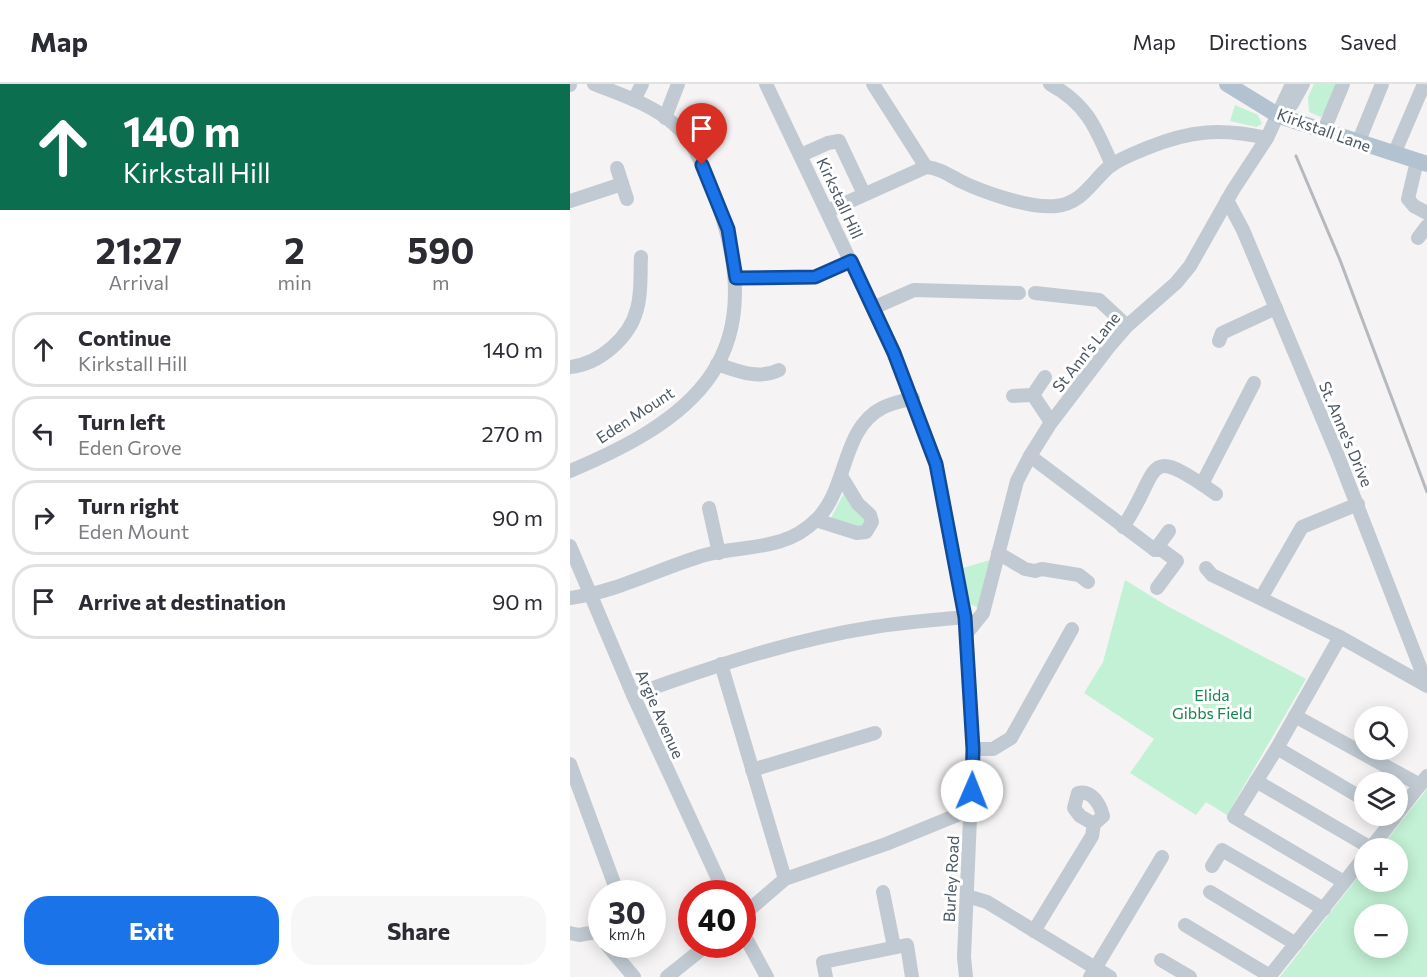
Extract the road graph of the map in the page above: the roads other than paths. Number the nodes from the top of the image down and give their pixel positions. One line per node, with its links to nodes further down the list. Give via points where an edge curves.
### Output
1 (594, 84): 13 (street, Eden Mount)
2 (642, 84): 13 (street)
3 (678, 84): 15 (street)
4 (766, 84): 20 (street, Kirkstall Hill)
5 (873, 84): 23 (street)
6 (1050, 84): 22 (street, via 1069,94 1085,111)
7 (1227, 84): 14 (main road, Kirkstall Lane)
8 (1292, 84): 14 (street)
9 (1303, 84): 14 (street)
10 (1343, 84): 16 (street)
11 (1382, 84): 18 (street)
12 (1424, 84): 19 (street)
13 (634, 100): 15 (street, Eden Mount)
14 (1280, 116): 16 (main road, Kirkstall Lane); 17 (street, St Ann's Lane)
15 (665, 118): 36 (street, Eden Mount, via 689,141 708,178 728,229)
16 (1324, 130): 18 (main road, Kirkstall Lane)
17 (1267, 138): 22 (street, via 1226,130 1196,132 1159,143); 28 (street, St Ann's Lane)
18 (1358, 143): 19 (main road, Kirkstall Lane)
19 (1394, 154): 21 (main road, Kirkstall Lane)
20 (801, 156): 26 (street, via 828,142 839,141); 30 (street, Kirkstall Hill)
21 (1422, 163): 31 (street, via 1408,199)
22 (1112, 165): 23 (street, via 1083,195 1056,206 987,192)
23 (926, 167): 26 (street)
24 (616, 168): 25 (street)
25 (622, 184): 27 (street); 29 (street)
26 (864, 194): 30 (street)
27 (627, 199)
28 (1227, 200): 40 (street, St. Anne's Drive); 41 (street, St Ann's Lane, via 1190,266)
29 (570, 201)
30 (828, 211): 35 (street, Kirkstall Hill)
31 (1427, 213)
32 (1427, 226): 33 (street)
33 (1418, 238)
34 (641, 257): 44 (street, via 638,307 627,331 601,355)
35 (851, 261): 36 (street, via 815,277); 39 (street, Kirkstall Hill)
36 (736, 278): 43 (street, Eden Mount, via 731,326)
37 (1019, 293): 39 (street, via 914,290)
38 (1035, 293): 41 (street, via 1099,300)
39 (873, 308): 50 (street, Kirkstall Hill)
40 (1276, 308): 42 (street, via 1222,333); 57 (street, St. Anne's Drive)
41 (1127, 326): 51 (street, St Ann's Lane)
42 (1219, 341)
43 (717, 364): 45 (street, via 750,374 768,375); 53 (street, Eden Mount, via 692,398 667,418)
44 (570, 366)
45 (779, 370)
46 (1045, 377): 48 (street)
47 (1254, 383): 55 (street)
48 (1033, 395): 49 (street); 51 (street)
49 (1013, 396)
50 (913, 398): 54 (street, via 881,408 864,423); 72 (street, Kirkstall Hill, via 936,464)
51 (1052, 422): 52 (street, St Ann's Lane)
52 (1030, 456): 60 (street); 65 (street, St Ann's Lane, via 1017,481)
53 (570, 471)
54 (841, 476): 59 (street, via 829,504); 59 (street, via 872,522 866,532 856,533)
55 (1202, 484): 56 (street); 60 (street, via 1178,468 1167,464 1157,467)
56 (1215, 494)
57 (1358, 504): 71 (street, via 1302,527); 78 (street, St. Anne's Drive)
58 (709, 508): 64 (street)
59 (816, 520): 64 (street, via 782,541)
60 (1123, 527): 63 (street)
61 (1169, 531): 63 (street)
62 (570, 546): 69 (street, Argie Avenue)
63 (1155, 550): 68 (street, via 1162,550 1182,565)
64 (719, 552): 69 (street)
65 (998, 553): 67 (street, via 1025,569 1079,575); 75 (street, St Ann's Lane, via 982,613)
66 (1206, 568): 71 (street)
67 (1088, 582)
68 (1157, 588)
69 (591, 595): 70 (street); 79 (street, Argie Avenue)
70 (570, 598)
71 (1261, 598): 76 (street)
72 (963, 603): 73 (street, Burley Road)
73 (965, 617): 75 (street, Burley Road); 77 (street, via 865,628)
74 (1072, 629): 83 (street, via 1011,738 993,749)
75 (966, 634): 83 (street, Burley Road)
76 (1340, 637): 78 (street); 80 (street)
77 (721, 664): 79 (street); 85 (street)
78 (1427, 685)
79 (633, 695): 98 (street, Argie Avenue)
80 (1295, 716): 82 (street); 87 (street)
81 (875, 733): 85 (street)
82 (1277, 748): 86 (street); 88 (street)
83 (973, 749): 90 (street, Burley Road)
84 (570, 764): 97 (street)
85 (752, 770): 96 (street)
86 (1256, 781): 92 (street); 99 (street, via 1235,812)
87 (1423, 781): 89 (street)
88 (1354, 794)
89 (1408, 800)
90 (972, 809): 96 (street); 102 (street, Burley Road)
91 (1094, 824): 106 (street, via 1092,836)
92 (1354, 842)
93 (1162, 857): 115 (street)
94 (1212, 866): 104 (street, via 1222,850)
95 (1354, 870): 99 (street)
96 (785, 879): 103 (street)
97 (613, 880)
98 (718, 880)
99 (1344, 882): 104 (street)
100 (883, 892): 110 (street)
101 (1210, 892): 109 (street)
102 (967, 897): 106 (street, via 987,902); 122 (street, Burley Road)
103 (756, 904)
104 (1324, 909): 109 (street)
105 (1185, 926): 116 (street)
106 (1034, 931): 115 (street)
107 (570, 933): 108 (street)
108 (588, 934)
109 (1296, 944): 116 (street)
110 (894, 947): 120 (street, via 823,962); 121 (street, via 907,945)
111 (756, 957): 119 (street)
112 (618, 958): 117 (street)
113 (691, 958): 118 (street)
114 (1161, 960): 124 (street)
115 (1092, 972): 123 (street)
116 (1269, 976)
117 (634, 977)
118 (667, 977)
119 (767, 977)
120 (826, 977)
121 (912, 977)
122 (966, 977)
123 (1110, 977)
124 (1190, 977)

